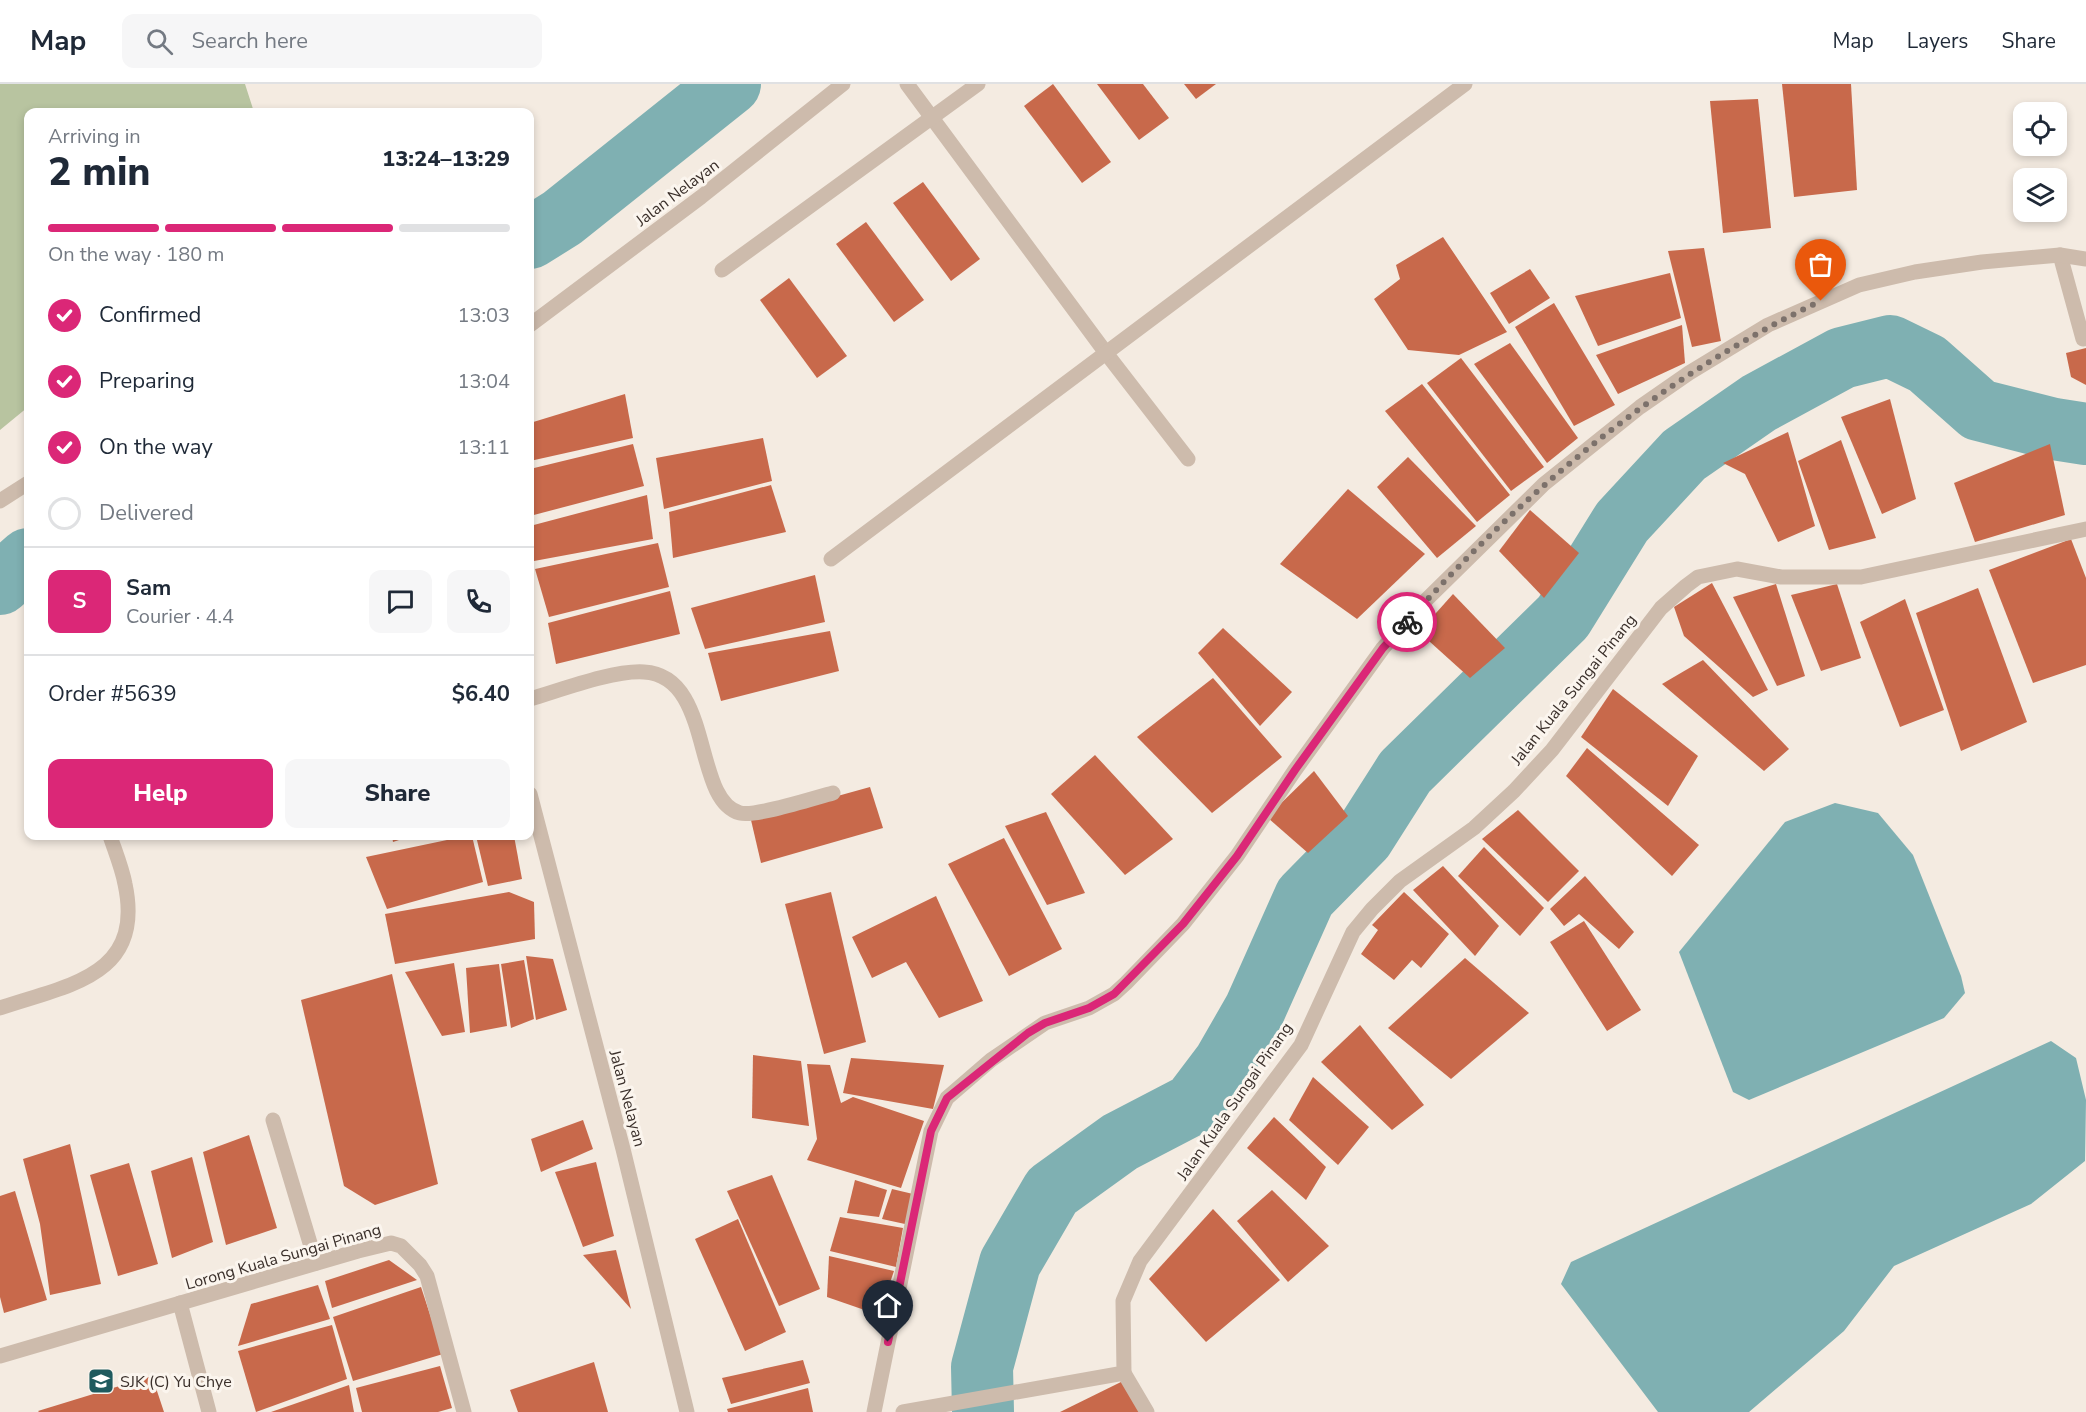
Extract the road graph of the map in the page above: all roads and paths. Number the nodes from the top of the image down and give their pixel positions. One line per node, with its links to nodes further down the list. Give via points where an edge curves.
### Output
1 (843, 84): 9 (street, Jalan Nelayan)
2 (907, 84): 5 (street)
3 (978, 84): 5 (street)
4 (1465, 84): 11 (street)
5 (934, 117): 8 (street); 11 (street)
6 (2061, 255): 7 (street); 10 (street); 30 (street, via 1915,272 1838,293 1768,326 1689,373 1544,484 1383,648 1237,856 1183,924 1126,983 1089,1008 1028,1033 947,1098 931,1131)
7 (2086, 259)
8 (722, 270)
9 (534, 322)
10 (2083, 339)
11 (1106, 353): 12 (street); 16 (street)
12 (1188, 459)
13 (24, 486): 14 (street)
14 (0, 501)
15 (2086, 529): 26 (street, Jalan Kuala Sungai Pinang, via 1861,578 1781,577 1737,569 1698,577 1660,608 1552,750 1514,791 1474,828 1400,881 1353,932 1301,1045 1140,1261 1123,1301)
16 (831, 559)
17 (534, 698): 18 (street, via 633,672 664,676 685,697 717,790 730,809 745,814)
18 (833, 793)
19 (534, 809): 29 (street, Jalan Nelayan)
20 (111, 840): 21 (street, via 128,904 120,947 109,964 94,975)
21 (0, 1008)
22 (273, 1120): 23 (street)
23 (316, 1263): 24 (street, Lorong Kuala Sungai Pinang); 28 (street, Lorong Kuala Sungai Pinang, via 391,1244 413,1255 427,1276)
24 (180, 1303): 25 (street, Lorong Kuala Sungai Pinang); 27 (street)
25 (0, 1356)
26 (1124, 1373): 31 (street); 32 (street)
27 (209, 1412)
28 (464, 1412)
29 (687, 1412)
30 (874, 1412)
31 (903, 1412)
32 (1147, 1412)

